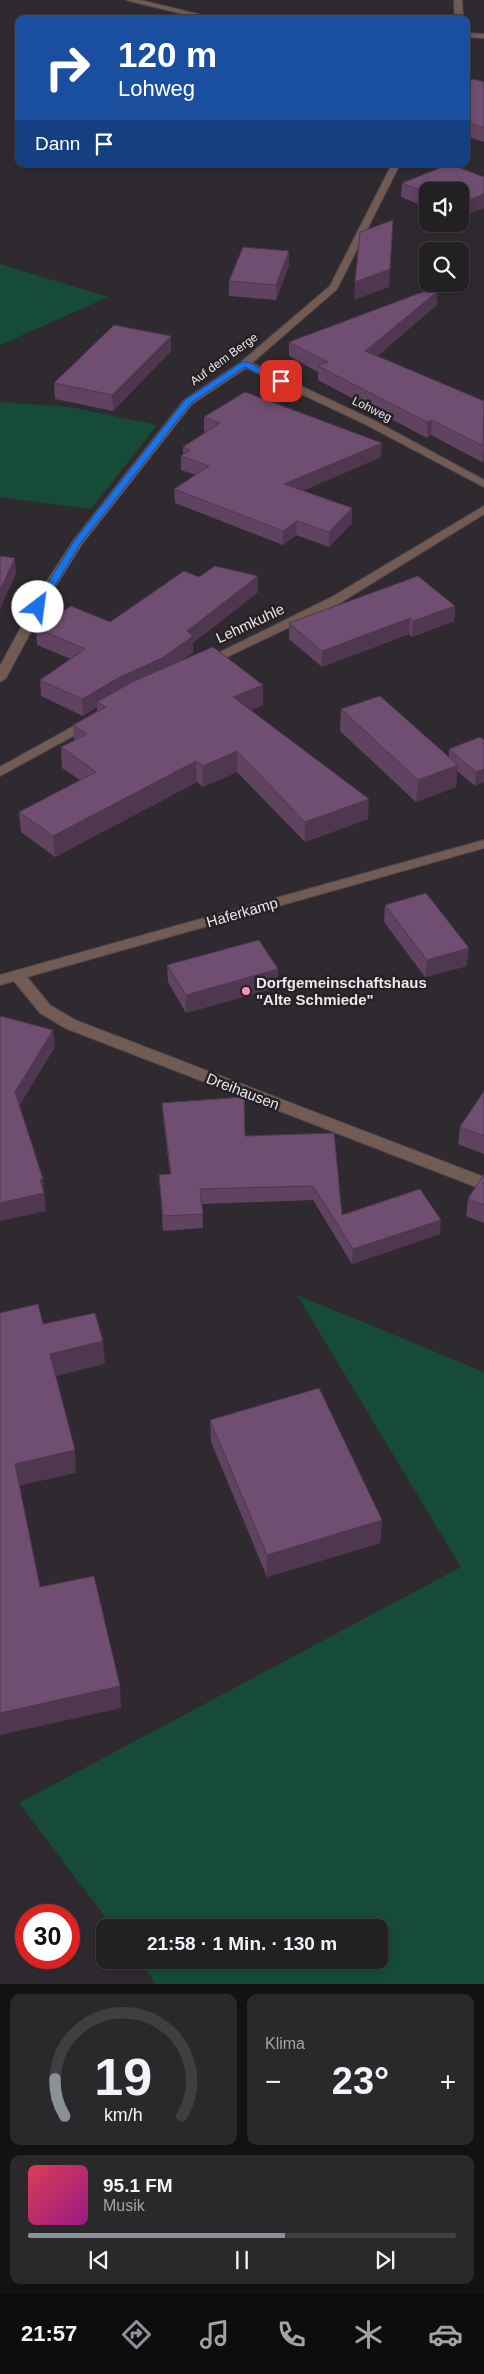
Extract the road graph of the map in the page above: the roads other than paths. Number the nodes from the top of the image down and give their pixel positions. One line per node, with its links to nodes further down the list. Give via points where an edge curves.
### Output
1 (130, 0): 3 (street)
2 (458, 0): 4 (street)
3 (196, 15)
4 (459, 15)
5 (470, 35): 6 (street)
6 (484, 36)
7 (394, 167): 8 (street, Auf dem Berge, via 334,287)
8 (245, 364): 9 (street, Lohweg, via 370,423); 12 (street, Auf dem Berge, via 188,402 77,543 46,592)
9 (484, 484)
10 (484, 509): 11 (street, Lehmkuhle, via 336,600)
11 (188, 670)
12 (0, 678)
13 (102, 714): 14 (street)
14 (0, 772)
15 (484, 844): 16 (street, Haferkamp)
16 (17, 975): 17 (street, Haferkamp); 18 (street, Dreihausen, via 45,1009 70,1024)
17 (0, 980)
18 (484, 1184)

